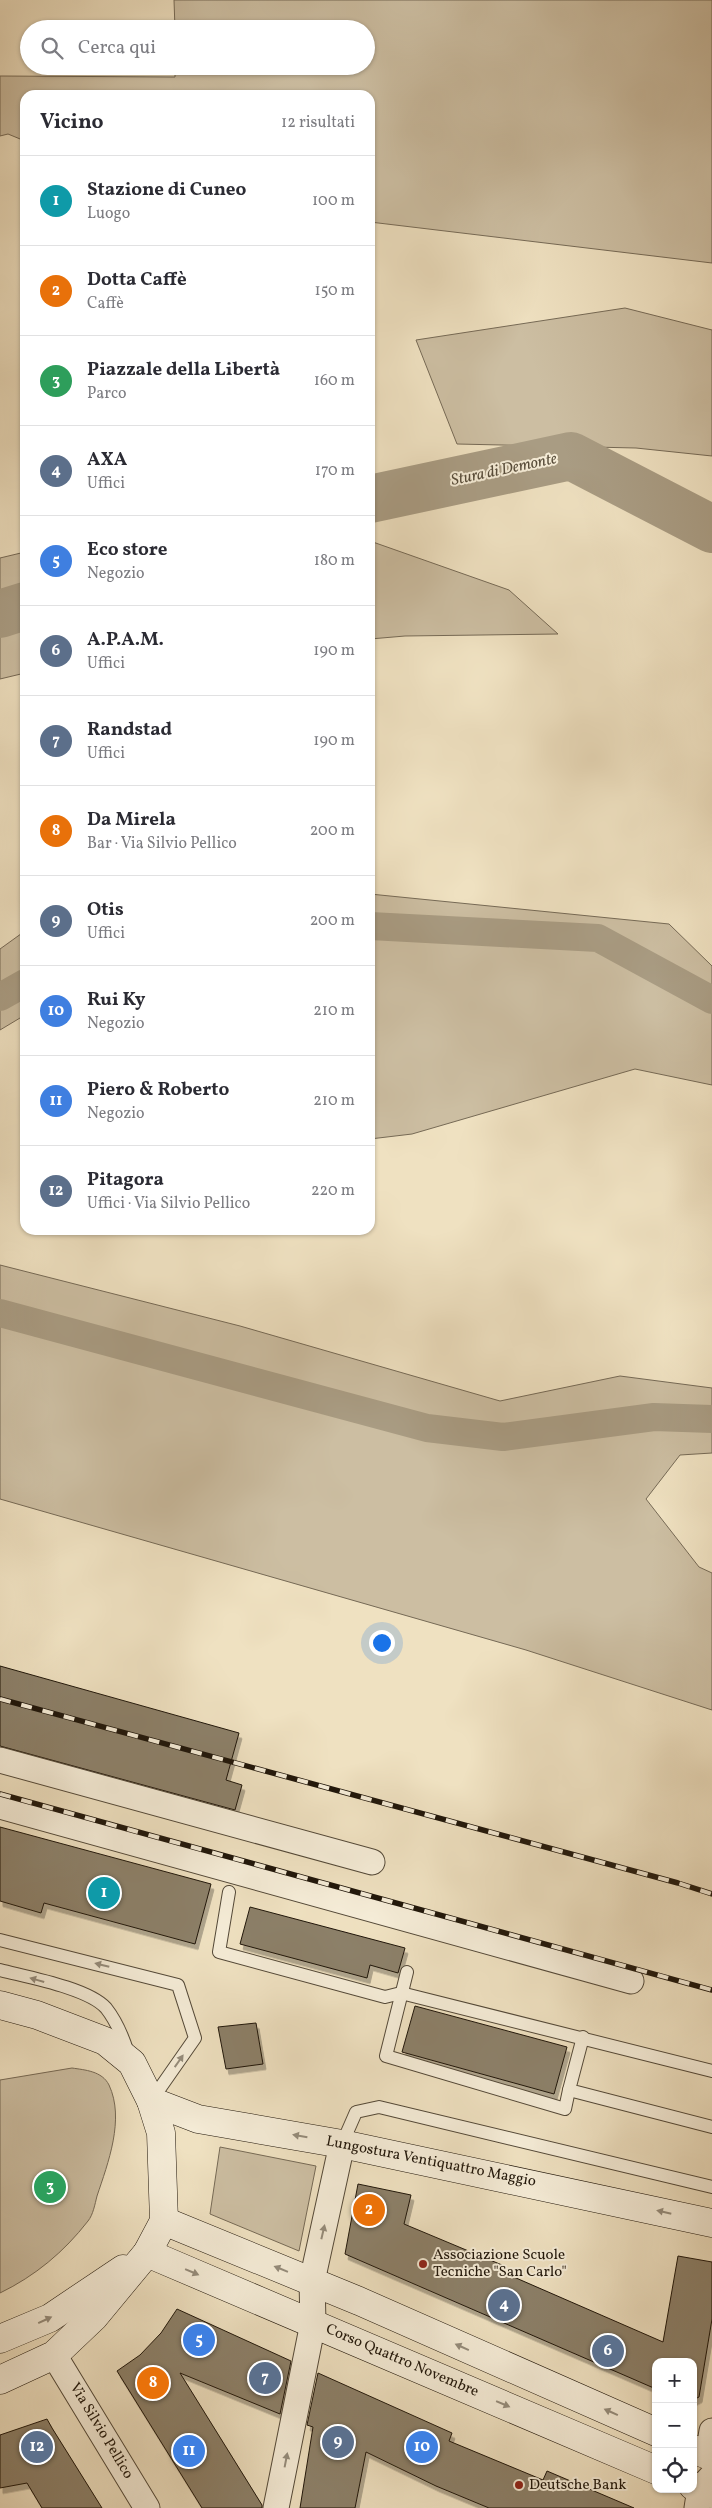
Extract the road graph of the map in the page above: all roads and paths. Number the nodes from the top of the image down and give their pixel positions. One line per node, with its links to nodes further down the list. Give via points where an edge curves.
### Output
1 (0, 1760): 3 (street)
2 (0, 1806): 8 (street)
3 (372, 1862)
4 (229, 1892): 9 (lane, via 219,1952 386,1997)
5 (0, 1940): 15 (lane, one-way to 5, via 195,2038 178,1984)
6 (0, 1970): 12 (lane, one-way to 6, via 119,2027 105,2007 88,1994)
7 (407, 1972): 9 (lane)
8 (631, 1981)
9 (401, 1993): 11 (lane); 14 (lane, via 386,2056 565,2108)
10 (0, 2005): 12 (main road, via 38,2015 105,2041)
11 (583, 2037): 13 (lane); 14 (lane)
12 (132, 2063): 15 (main road)
13 (712, 2071)
14 (569, 2090): 16 (lane)
15 (152, 2101): 17 (main road, Lungostura Ventiquattro Maggio, one-way to 15, via 198,2119); 19 (main road, via 161,2133)
16 (712, 2126)
17 (342, 2144): 18 (lane, via 356,2112 379,2107); 20 (main road, Lungostura Ventiquattro Maggio, one-way to 17); 22 (street, one-way to 17)
18 (712, 2187)
19 (164, 2221): 21 (main road); 22 (main road, one-way to 19)
20 (712, 2223)
21 (147, 2253): 23 (main road, Corso Quattro Novembre, one-way to 23); 24 (main road, one-way to 21, via 50,2318); 25 (main road, via 94,2317)
22 (312, 2281): 23 (street); 27 (main road, one-way to 22)
23 (313, 2323): 28 (main road, Corso Quattro Novembre, one-way to 28); 30 (street, one-way to 23)
24 (0, 2339)
25 (54, 2355): 26 (main road); 29 (street, Via Silvio Pellico)
26 (0, 2380)
27 (652, 2430)
28 (652, 2468)
29 (147, 2508)
30 (276, 2508)

